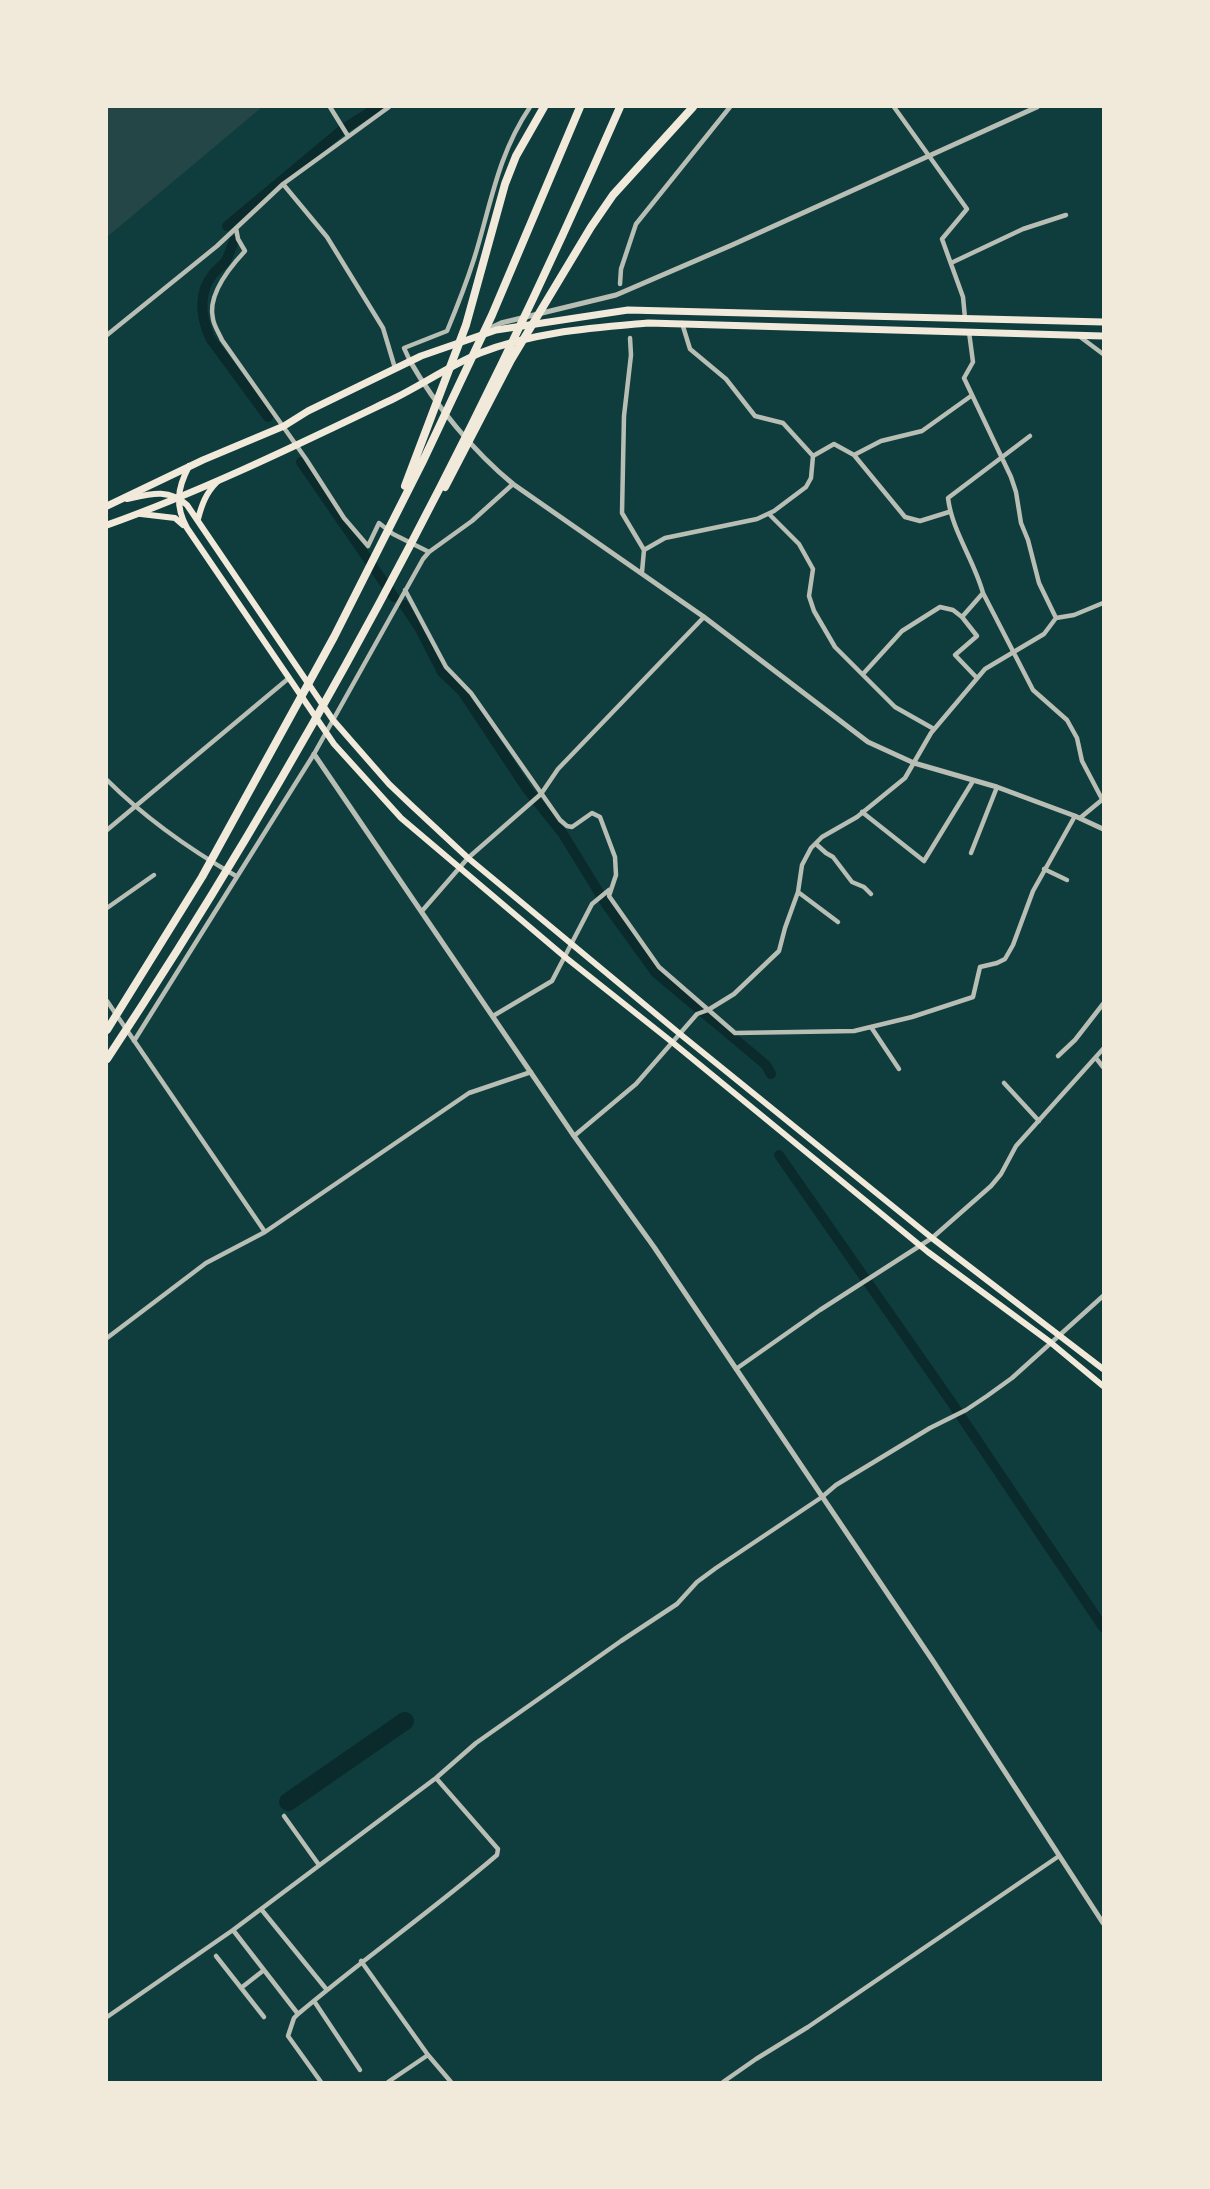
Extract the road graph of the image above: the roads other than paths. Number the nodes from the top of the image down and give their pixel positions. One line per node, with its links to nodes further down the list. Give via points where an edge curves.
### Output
1 (330, 107): 11 (street)
2 (389, 107): 11 (street)
3 (530, 107): 28 (street, via 496,175 474,258 447,331 404,348)
4 (544, 107): 51 (highway, via 505,184 457,351)
5 (580, 107): 51 (highway, via 492,314)
6 (620, 107): 50 (highway, via 530,304)
7 (693, 107): 50 (highway, via 591,227)
8 (730, 107): 17 (street, via 636,224)
9 (894, 107): 12 (street)
10 (1037, 107): 12 (street)
11 (348, 136): 13 (street)
12 (929, 156): 16 (street, via 968,209 942,239); 27 (street, via 616,295 501,323)
13 (283, 184): 15 (street); 29 (street, via 327,237 383,328)
14 (1066, 215): 16 (street, via 1023,229)
15 (236, 228): 22 (street); 32 (street, via 245,251 220,282 212,318 222,340)
16 (951, 263): 18 (street, via 964,297)
17 (620, 284)
18 (965, 318): 19 (highway); 27 (highway, via 628,310 496,330)
19 (1103, 322)
20 (682, 323): 21 (highway); 30 (highway, via 587,329 533,338 479,353); 36 (street, via 690,349 726,379 755,416 783,424)
21 (970, 332): 23 (highway); 31 (street, via 973,362 964,378)
22 (107, 335)
23 (1078, 335): 24 (highway); 26 (street)
24 (1103, 336)
25 (630, 338): 52 (street, via 622,513)
26 (1103, 354)
27 (421, 356): 28 (highway)
28 (410, 361): 29 (highway); 30 (street)
29 (395, 369): 32 (highway)
30 (423, 384): 34 (highway); 40 (street, via 488,464)
31 (971, 396): 35 (street, via 922,431 881,441); 37 (street)
32 (284, 426): 34 (street); 38 (highway)
33 (1030, 436): 37 (street)
34 (296, 445): 39 (highway); 53 (street, via 368,546 379,523)
35 (854, 455): 36 (street, via 834,444); 44 (street, via 905,517 920,521)
36 (813, 456): 45 (street, via 806,487)
37 (1002, 456): 44 (street, via 948,498); 60 (street, via 1039,583)
38 (189, 466): 41 (main road); 42 (highway)
39 (221, 478): 41 (highway); 47 (main road, via 206,496)
40 (513, 484): 53 (street); 54 (street)
41 (178, 497): 42 (main road, via 165,492); 46 (highway); 47 (main road); 49 (main road)
42 (122, 500): 43 (highway)
43 (107, 506)
44 (949, 512): 56 (street)
45 (769, 513): 52 (street, via 757,520 665,538); 62 (street, via 799,544 813,569 810,596 814,611 835,647)
46 (136, 515): 48 (highway); 49 (main road, via 175,518)
47 (198, 519): 65 (main road)
48 (107, 525)
49 (187, 528): 63 (main road)
50 (417, 530): 108 (highway, via 292,758)
51 (388, 531): 101 (highway, via 202,877)
52 (645, 550): 54 (street)
53 (429, 552): 55 (street)
54 (642, 572): 58 (street)
55 (405, 590): 65 (street); 73 (street, via 446,667 471,693)
56 (983, 593): 59 (street); 61 (street)
57 (1103, 603): 60 (street)
58 (704, 617): 69 (street, via 868,742); 73 (street, via 558,769)
59 (962, 617): 62 (street, via 946,607 934,611 902,631); 64 (street, via 977,636 955,655)
60 (1056, 618): 61 (street, via 1044,634)
61 (1014, 652): 64 (street); 74 (street, via 1033,690 1067,720)
62 (863, 674): 66 (street, via 895,707)
63 (289, 678): 67 (main road); 75 (street)
64 (977, 678): 66 (street)
65 (333, 720): 67 (street); 82 (main road, via 389,784)
66 (934, 729): 69 (street)
67 (326, 732): 68 (street); 83 (main road, via 401,818)
68 (314, 754): 86 (street); 92 (street)
69 (914, 763): 71 (street); 76 (street, via 905,778)
70 (107, 780): 75 (street)
71 (973, 781): 72 (street); 76 (street, via 924,861)
72 (997, 787): 77 (street); 81 (street)
73 (541, 794): 82 (street); 88 (street, via 566,826 572,827 592,813 600,817 615,857 616,875)
74 (1102, 799): 77 (street)
75 (133, 806): 79 (street); 86 (street)
76 (862, 812): 80 (street)
77 (1077, 817): 78 (street); 84 (street)
78 (1102, 828)
79 (107, 830)
80 (816, 844): 89 (street, via 802,866); 90 (street, via 852,882)
81 (971, 853)
82 (468, 858): 83 (street); 94 (main road)
83 (459, 868): 92 (street); 95 (main road)
84 (1044, 869): 87 (street); 100 (street, via 1013,946 1005,959 980,967 973,996)
85 (154, 875): 91 (street)
86 (236, 876): 103 (street)
87 (1067, 880)
88 (609, 890): 94 (street, via 592,904); 98 (street, via 659,967)
89 (798, 892): 93 (street); 98 (street, via 779,951 734,994)
90 (871, 894)
91 (107, 908)
92 (422, 911): 99 (street)
93 (838, 922)
94 (572, 944): 95 (street); 102 (main road)
95 (565, 957): 99 (street, via 552,981); 104 (main road)
96 (107, 1000): 103 (street)
97 (1103, 1004): 106 (street)
98 (708, 1010): 100 (street, via 735,1033); 102 (street, via 697,1014)
99 (493, 1016): 111 (street)
100 (871, 1027): 110 (street)
101 (107, 1030)
102 (680, 1034): 104 (street); 116 (main road)
103 (134, 1041): 115 (street)
104 (672, 1042): 114 (street, via 636,1084); 117 (main road)
105 (1103, 1049): 107 (street)
106 (1058, 1056)
107 (1096, 1058): 109 (street); 113 (street)
108 (107, 1059)
109 (1103, 1067)
110 (899, 1069)
111 (531, 1072): 114 (street); 115 (street, via 469,1093)
112 (1003, 1083): 113 (street)
113 (1040, 1121): 116 (street, via 1016,1146 991,1185)
114 (574, 1136): 122 (street)
115 (265, 1232): 120 (street, via 206,1263)
116 (932, 1238): 117 (street); 119 (main road)
117 (920, 1246): 121 (main road); 122 (street)
118 (1103, 1296): 119 (street)
119 (1059, 1334): 121 (street); 123 (main road)
120 (107, 1338)
121 (1050, 1342): 124 (main road); 125 (street, via 1012,1378 966,1410)
122 (736, 1369): 125 (street)
123 (1103, 1369)
124 (1103, 1386)
125 (822, 1497): 126 (street, via 476,1743); 128 (street)
126 (436, 1778): 129 (street); 134 (street, via 498,1849 496,1855)
127 (284, 1816): 129 (street)
128 (1059, 1856): 131 (street); 147 (street)
129 (320, 1865): 130 (street)
130 (261, 1909): 132 (street); 137 (street)
131 (1103, 1923)
132 (233, 1930): 135 (street); 140 (street)
133 (216, 1956): 136 (street)
134 (361, 1961): 137 (street); 142 (street)
135 (264, 1970): 136 (street); 139 (street)
136 (241, 1988): 141 (street)
137 (327, 1990): 138 (street)
138 (314, 2001): 139 (street); 143 (street)
139 (298, 2014): 144 (street, via 288,2035)
140 (107, 2017)
141 (264, 2017)
142 (428, 2055): 145 (street); 146 (street)
143 (360, 2070)
144 (321, 2082)
145 (388, 2082)
146 (451, 2082)
147 (723, 2082)

